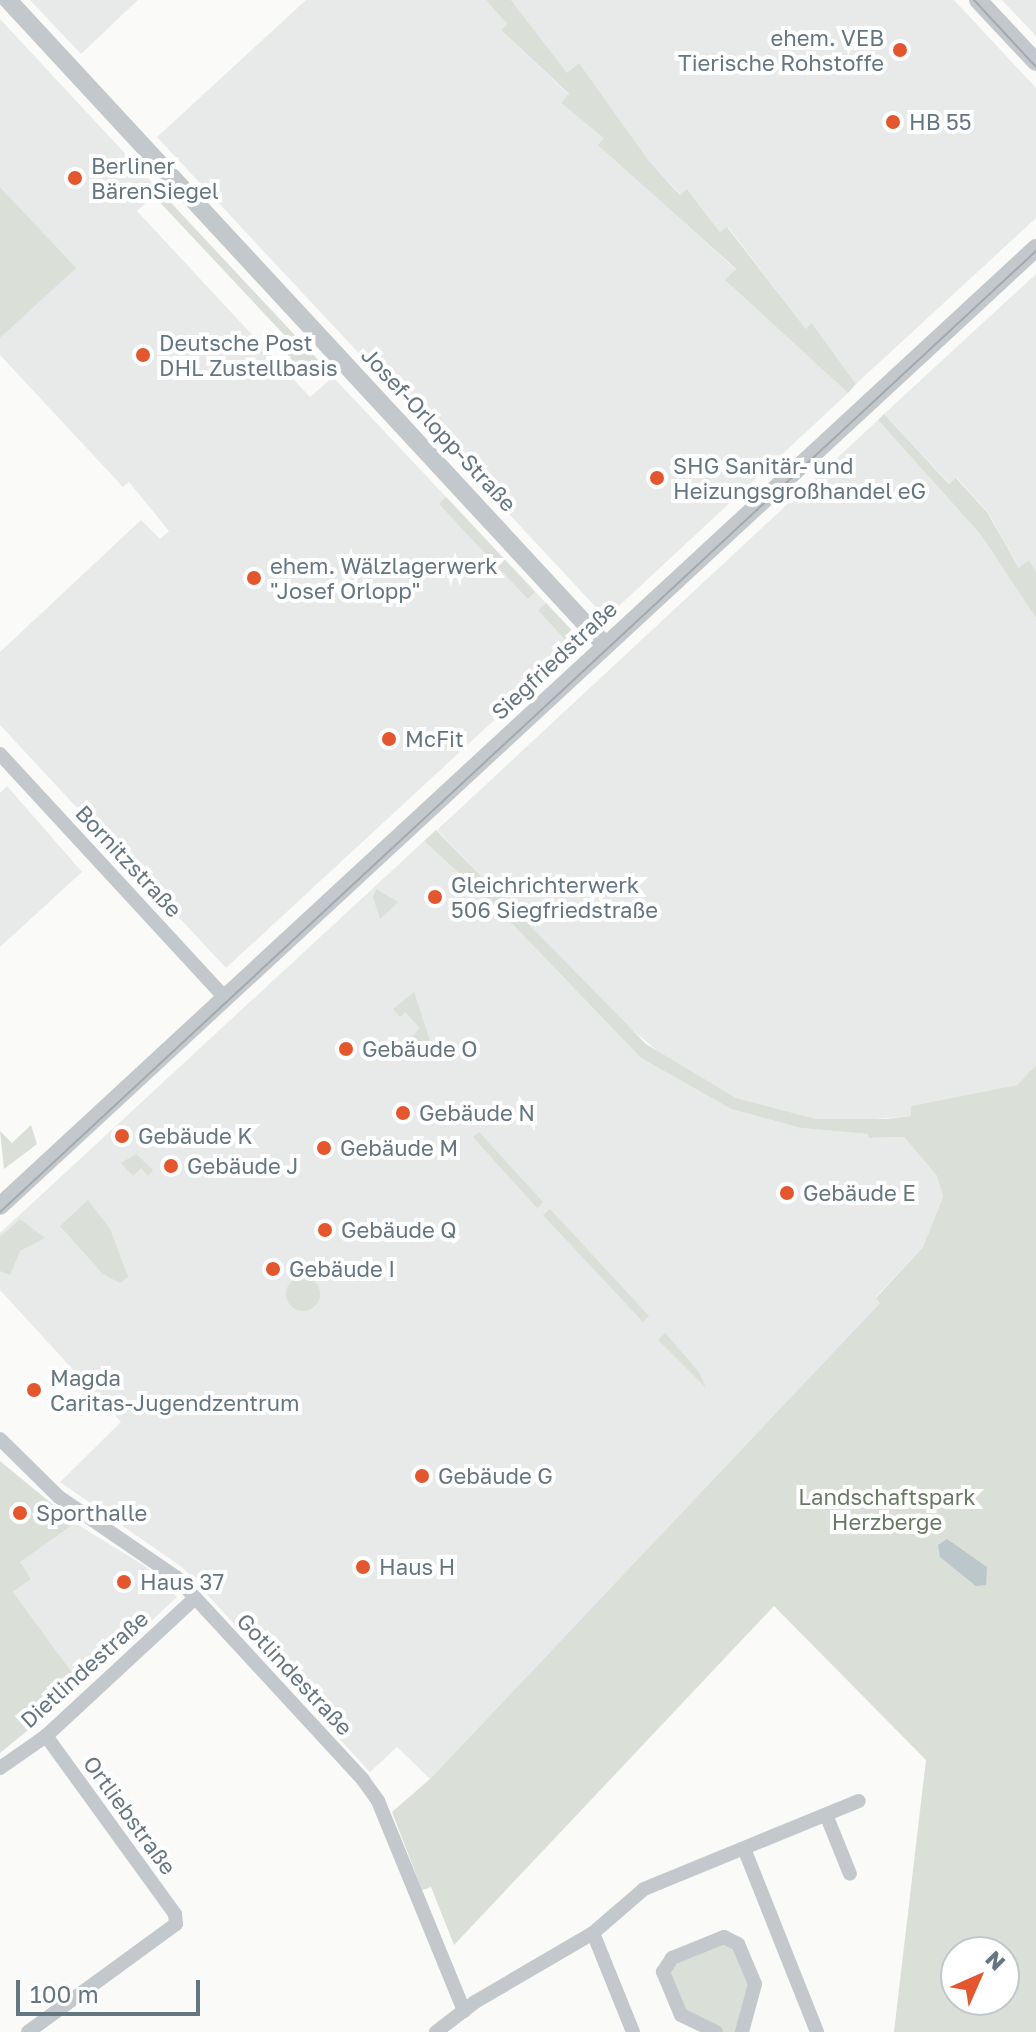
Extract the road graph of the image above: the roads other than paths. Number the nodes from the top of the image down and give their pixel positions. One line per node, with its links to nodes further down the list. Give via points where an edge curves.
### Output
1 (8, 0): 5 (street, Josef-Orlopp-Straße)
2 (978, 0): 3 (street)
3 (1036, 62)
4 (1036, 248): 5 (street, Siegfriedstraße)
5 (605, 645): 7 (street, Siegfriedstraße)
6 (0, 754): 7 (street, Bornitzstraße)
7 (224, 997): 8 (street, Siegfriedstraße)
8 (0, 1206)
9 (1, 1443): 10 (street, Gotlindestraße, via 59,1497 153,1557)
10 (195, 1598): 11 (street, Dietlindestraße); 18 (street, Gotlindestraße, via 378,1801)
11 (46, 1736): 12 (street, Dietlindestraße); 19 (street, Ortliebstraße, via 176,1920)
12 (0, 1768)
13 (859, 1801): 14 (street)
14 (827, 1817): 15 (street); 16 (street)
15 (745, 1851): 17 (street, via 644,1889); 24 (street)
16 (850, 1874)
17 (593, 1933): 18 (street); 21 (street)
18 (464, 2011): 20 (street)
19 (28, 2032)
20 (436, 2032)
21 (633, 2032)
22 (716, 2032): 23 (street, via 681,2015 663,1972 672,1958 724,1937 738,1944 755,1984)
23 (742, 2032)
24 (817, 2032)

